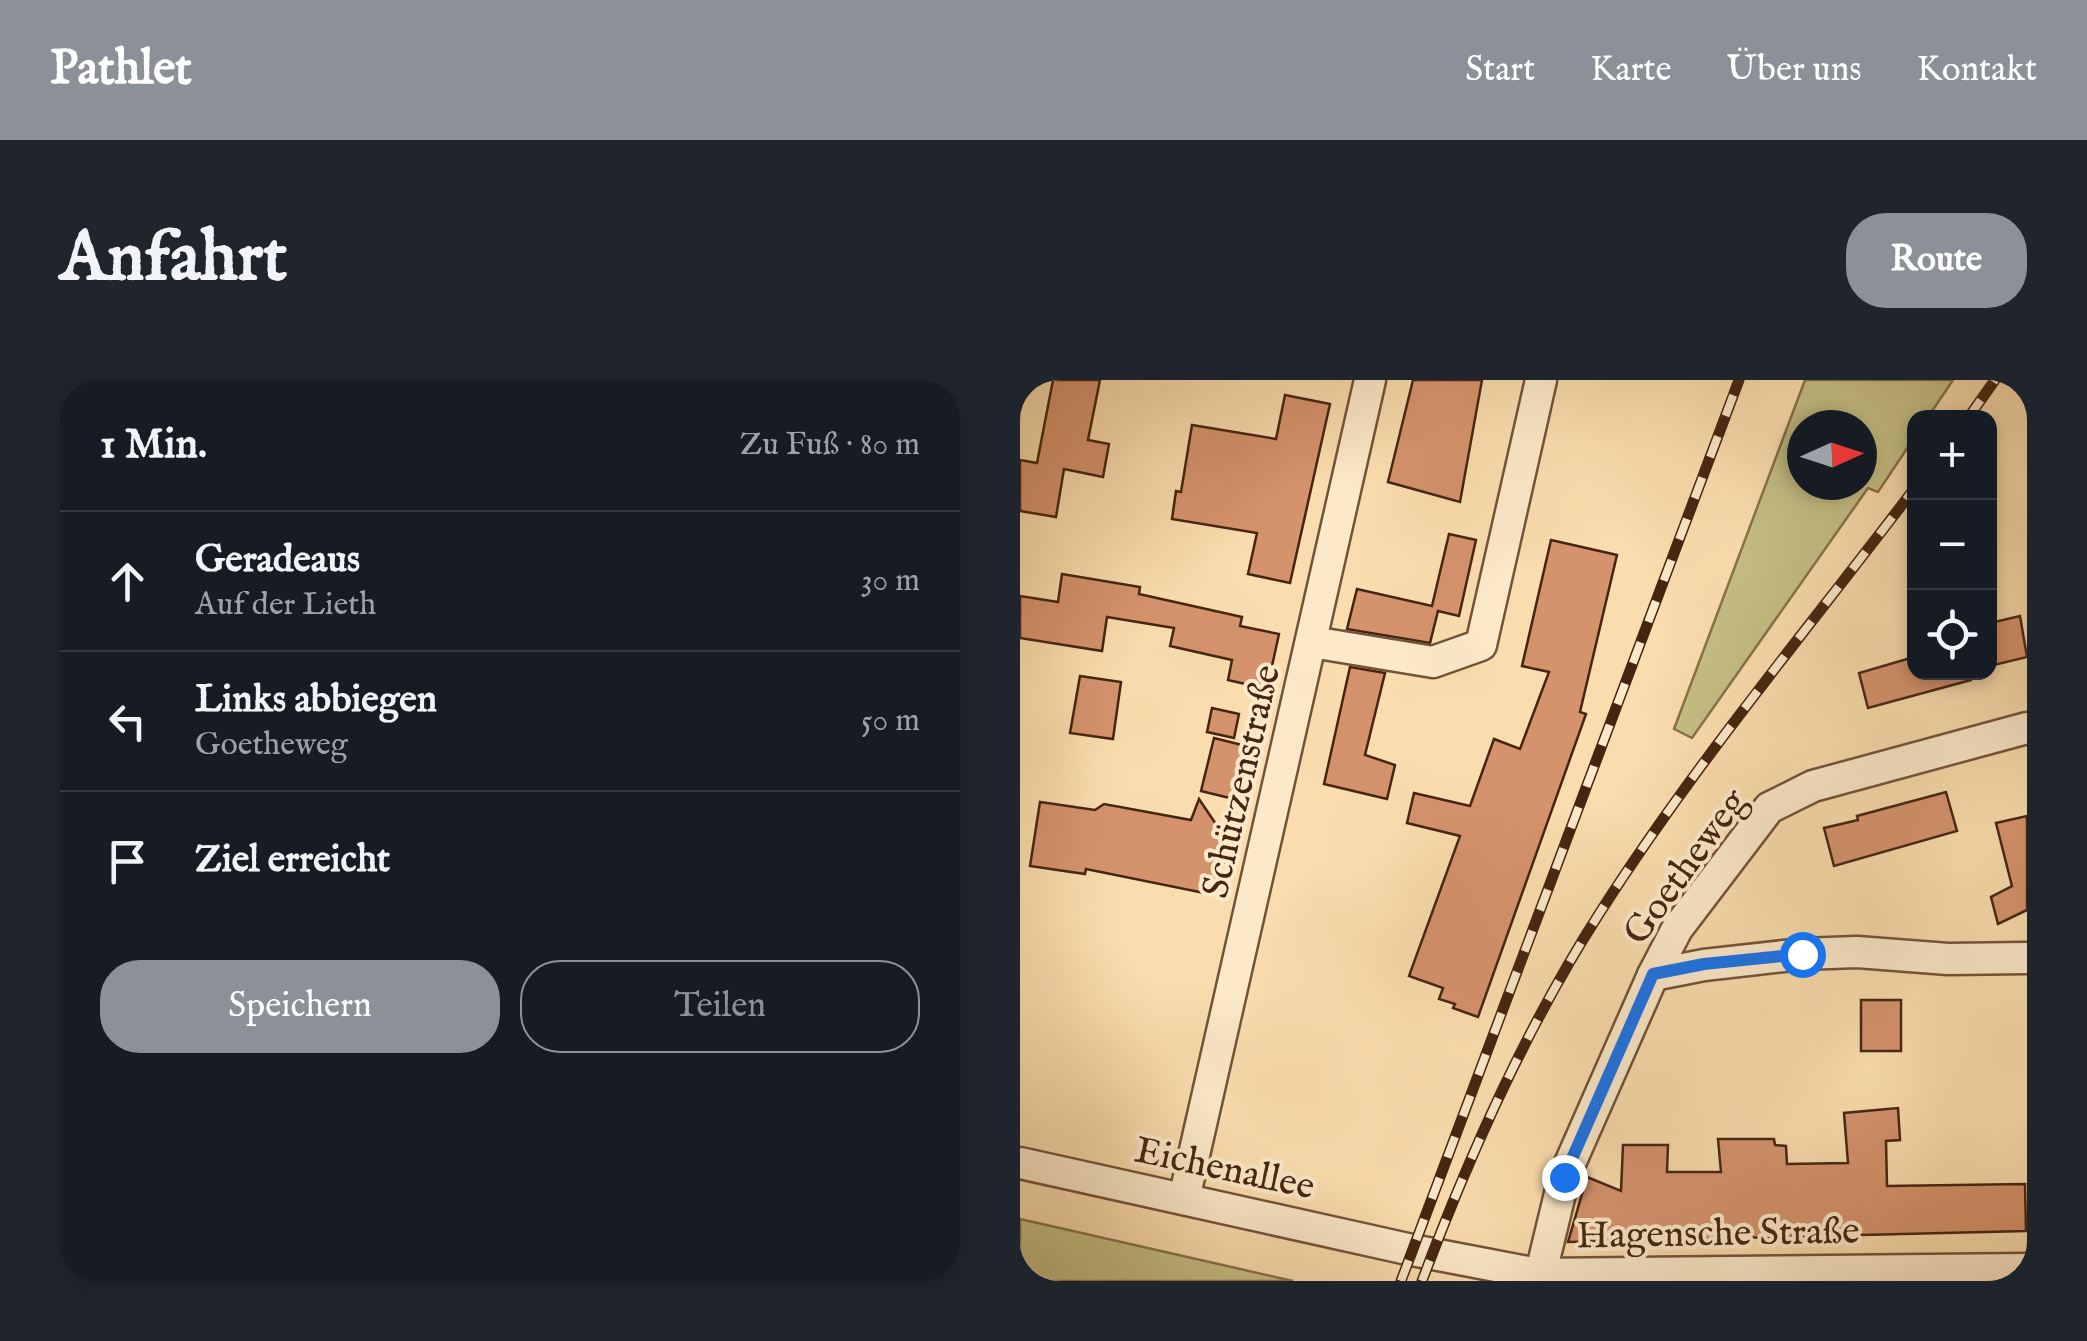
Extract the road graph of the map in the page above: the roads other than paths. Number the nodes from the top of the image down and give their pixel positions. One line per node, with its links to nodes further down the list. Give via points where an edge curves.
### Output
1 (1370, 380): 3 (street, Schützenstraße)
2 (1541, 380): 3 (street, via 1481,645 1432,662)
3 (1312, 642): 8 (street, Schützenstraße)
4 (2027, 728): 6 (street, Goetheweg, via 1812,786 1769,808 1677,929)
5 (2027, 958): 6 (street, via 1802,954)
6 (1653, 974): 14 (street, Goetheweg, via 1564,1177)
7 (1020, 1163): 8 (street, Eichenallee)
8 (1184, 1199): 9 (street, Eichenallee)
9 (1308, 1226): 10 (street, Eichenallee); 11 (street)
10 (1412, 1250): 14 (street, Hagensche Straße)
11 (1303, 1256)
12 (2027, 1268): 13 (street, Hagensche Straße)
13 (1988, 1275): 14 (street, Hagensche Straße)
14 (1538, 1278)

